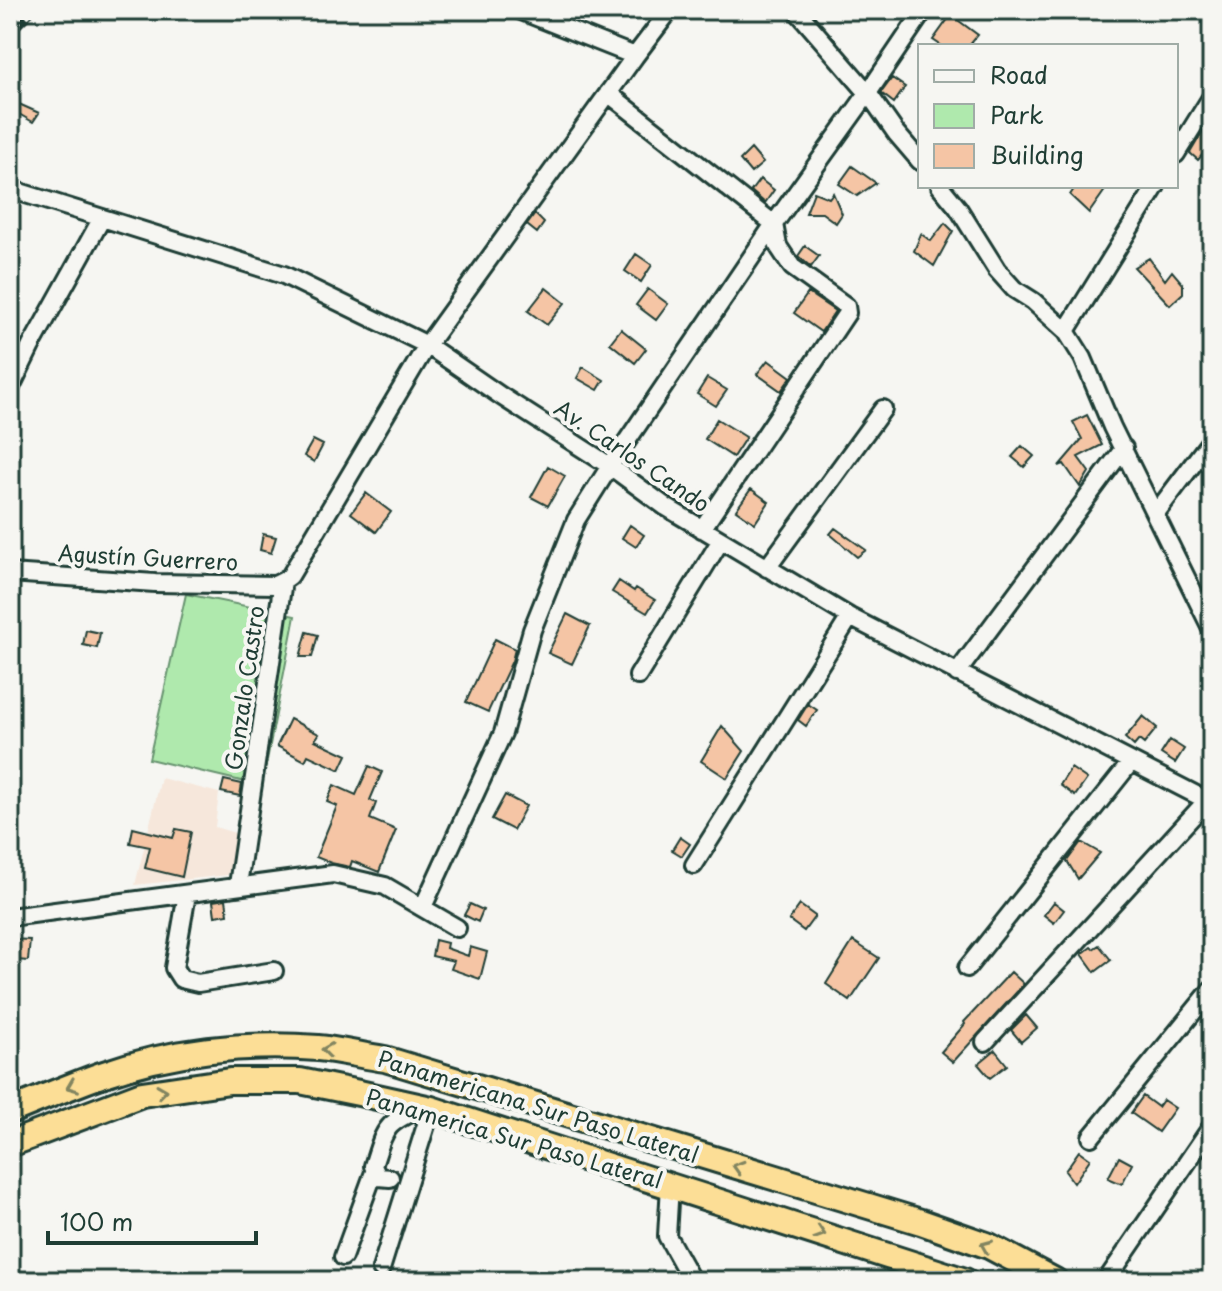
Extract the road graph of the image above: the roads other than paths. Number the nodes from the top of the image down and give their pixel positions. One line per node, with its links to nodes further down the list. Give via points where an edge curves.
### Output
1 (17, 10): 6 (street)
2 (519, 10): 7 (street)
3 (670, 10): 7 (street, Gonzalo Castro)
4 (796, 10): 9 (street)
5 (924, 10): 9 (street)
6 (10, 17)
7 (635, 56): 8 (street, Gonzalo Castro)
8 (608, 93): 17 (street); 19 (street, Gonzalo Castro)
9 (868, 93): 12 (street); 17 (street)
10 (1212, 96): 11 (street)
11 (1178, 151)
12 (918, 159)
13 (942, 188): 18 (street, via 997,270)
14 (1155, 188): 18 (street)
15 (10, 189): 16 (street, Av. Carlos Cando)
16 (102, 218): 19 (street, Av. Carlos Cando, via 284,275); 20 (street)
17 (774, 224): 24 (street); 26 (street, via 778,246 792,267 846,306 847,313)
18 (1066, 331): 23 (street)
19 (427, 345): 24 (street, Av. Carlos Cando); 30 (street, Gonzalo Castro)
20 (10, 389)
21 (883, 409): 28 (street)
22 (1212, 439): 25 (street)
23 (1124, 448): 25 (street); 33 (street)
24 (610, 466): 26 (street, Av. Carlos Cando); 40 (street, via 576,520 532,630 503,733)
25 (1156, 513): 32 (street)
26 (702, 529): 27 (street, Av. Carlos Cando)
27 (721, 540): 28 (street, Av. Carlos Cando); 34 (street)
28 (767, 568): 31 (street, Av. Carlos Cando)
29 (10, 573): 30 (street, Agustín Guerrero, via 155,583)
30 (283, 581): 38 (street, Gonzalo Castro)
31 (850, 617): 33 (street, Av. Carlos Cando); 37 (street)
32 (1212, 630)
33 (957, 673): 35 (street, Av. Carlos Cando)
34 (638, 676)
35 (1131, 762): 36 (street, Av. Carlos Cando); 43 (street)
36 (1210, 799): 46 (street)
37 (694, 865)
38 (238, 885): 39 (street); 40 (street, via 333,874 385,886)
39 (187, 894): 41 (street); 44 (street, via 174,968 181,979 198,983)
40 (423, 907): 42 (street)
41 (10, 917)
42 (457, 928)
43 (967, 968)
44 (274, 971)
45 (1212, 989): 50 (street)
46 (985, 1042)
47 (427, 1109): 51 (highway, Panamerica Sur Paso Lateral, one-way to 47, via 142,1094 230,1081 300,1081); 52 (highway, Panamerica Sur Paso Lateral); 53 (street, via 407,1114 383,1134 373,1166 382,1175); 54 (street)
48 (10, 1111): 57 (highway, Panamericana Sur Paso Lateral, one-way to 48, via 989,1246 921,1222 385,1059 320,1048 250,1047 160,1058 102,1074)
49 (1212, 1126): 58 (street)
50 (1091, 1137)
51 (10, 1144)
52 (670, 1185): 55 (street, via 667,1236); 56 (highway, Panamerica Sur Paso Lateral, one-way to 56)
53 (343, 1257)
54 (381, 1269)
55 (692, 1281)
56 (965, 1281)
57 (1055, 1281)
58 (1106, 1281)

